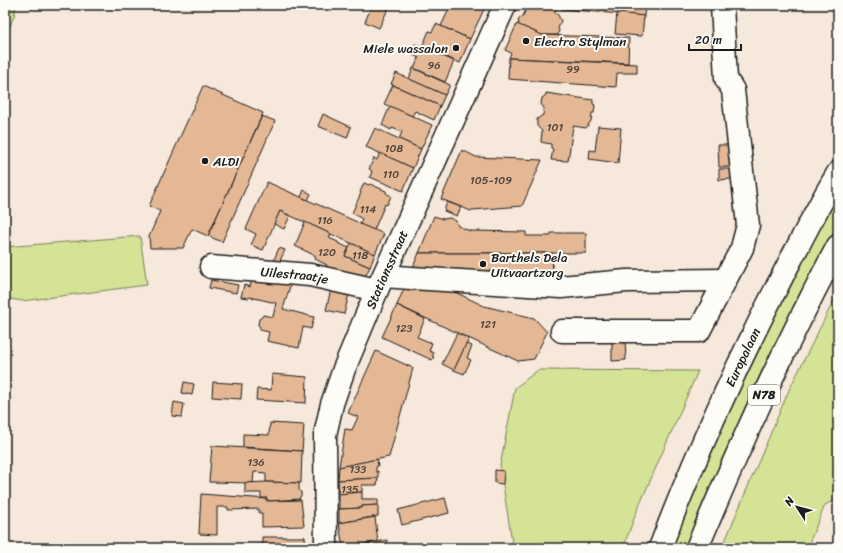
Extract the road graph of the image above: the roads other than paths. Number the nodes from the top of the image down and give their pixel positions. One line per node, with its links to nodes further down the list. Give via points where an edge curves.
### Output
1 (506, 5): 7 (main road, Stationsstraat)
2 (722, 5): 6 (main road, via 726,79 733,90 748,225 742,248)
3 (838, 173): 10 (main road, Europalaan / N78, via 759,321 714,419)
4 (838, 246): 11 (main road, N78, via 766,391)
5 (210, 267): 7 (main road, Uilestraatje)
6 (725, 280): 7 (main road, Uilestraatje, via 626,281 561,287 418,279); 8 (main road, via 699,331)
7 (381, 283): 9 (main road, Stationsstraat, via 344,369 325,436)
8 (562, 331)
9 (326, 548)
10 (660, 548)
11 (698, 548)

